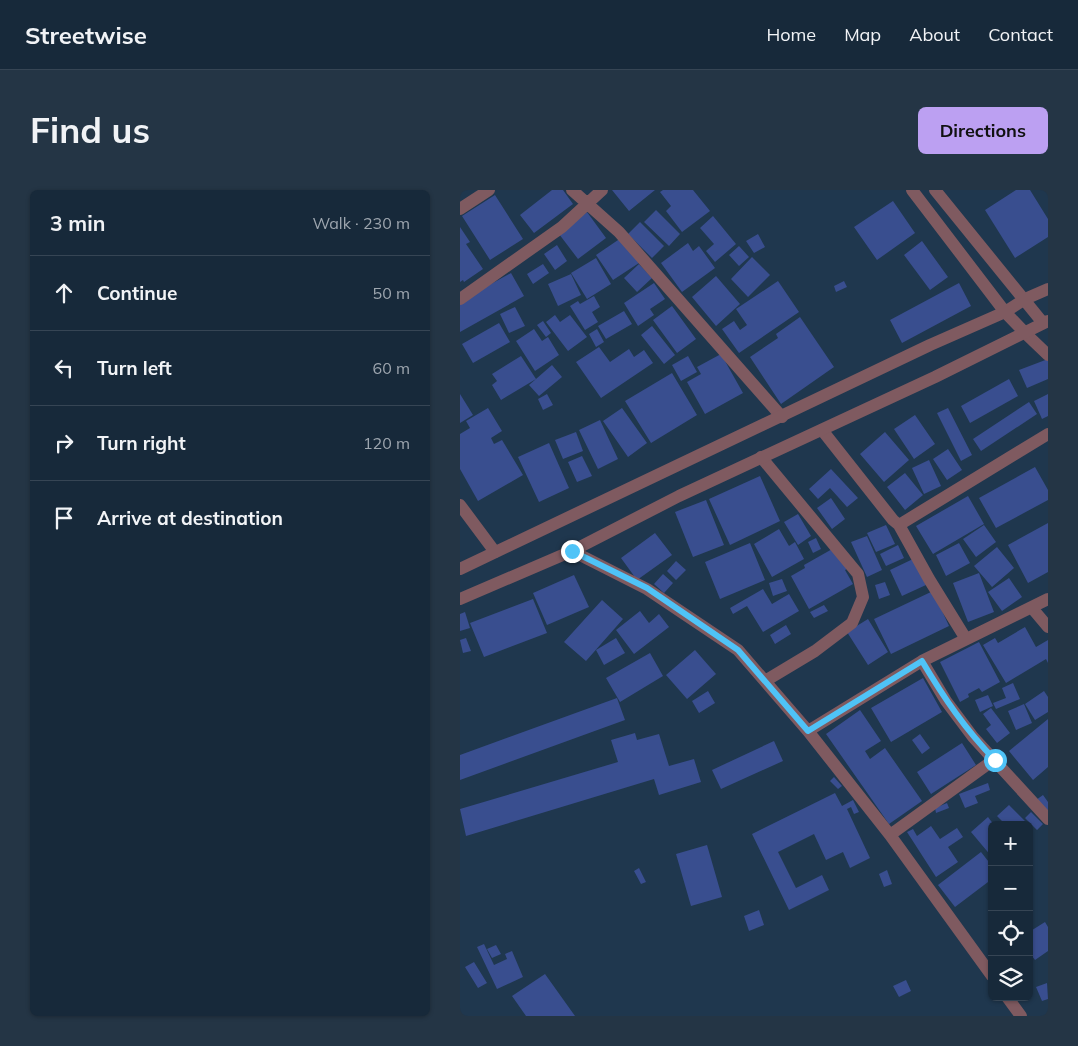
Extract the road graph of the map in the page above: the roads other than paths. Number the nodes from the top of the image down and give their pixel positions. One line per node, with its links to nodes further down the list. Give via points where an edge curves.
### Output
1 (488, 190): 7 (street)
2 (572, 190): 6 (street)
3 (602, 190): 6 (street)
4 (912, 190): 11 (street)
5 (935, 190): 10 (street)
6 (587, 203): 9 (street, via 562,227); 15 (street, via 620,232)
7 (460, 209)
8 (1048, 289): 10 (street)
9 (460, 299)
10 (1025, 299): 11 (street); 12 (street)
11 (1006, 312): 13 (street); 15 (street)
12 (1045, 322): 13 (street)
13 (1025, 332): 14 (street); 16 (street)
14 (1048, 355)
15 (782, 417): 22 (street)
16 (822, 430): 18 (street); 20 (street)
17 (1048, 434): 20 (street)
18 (761, 457): 21 (street); 30 (street, via 858,574 863,598 852,623 815,652)
19 (460, 505): 22 (street)
20 (899, 525): 28 (street)
21 (572, 551): 24 (street); 30 (street, via 647,588 738,650)
22 (495, 552): 23 (street)
23 (460, 569)
24 (460, 599)
25 (1048, 599): 26 (street)
26 (1032, 608): 27 (street); 28 (street)
27 (1048, 627)
28 (966, 639): 29 (street)
29 (922, 661): 31 (street); 32 (street, via 973,737)
30 (765, 681): 31 (street)
31 (808, 731): 34 (street)
32 (995, 760): 33 (street); 34 (street)
33 (1048, 819)
34 (890, 835): 35 (street)
35 (988, 970)
36 (1010, 1001): 37 (street)
37 (1020, 1016)

